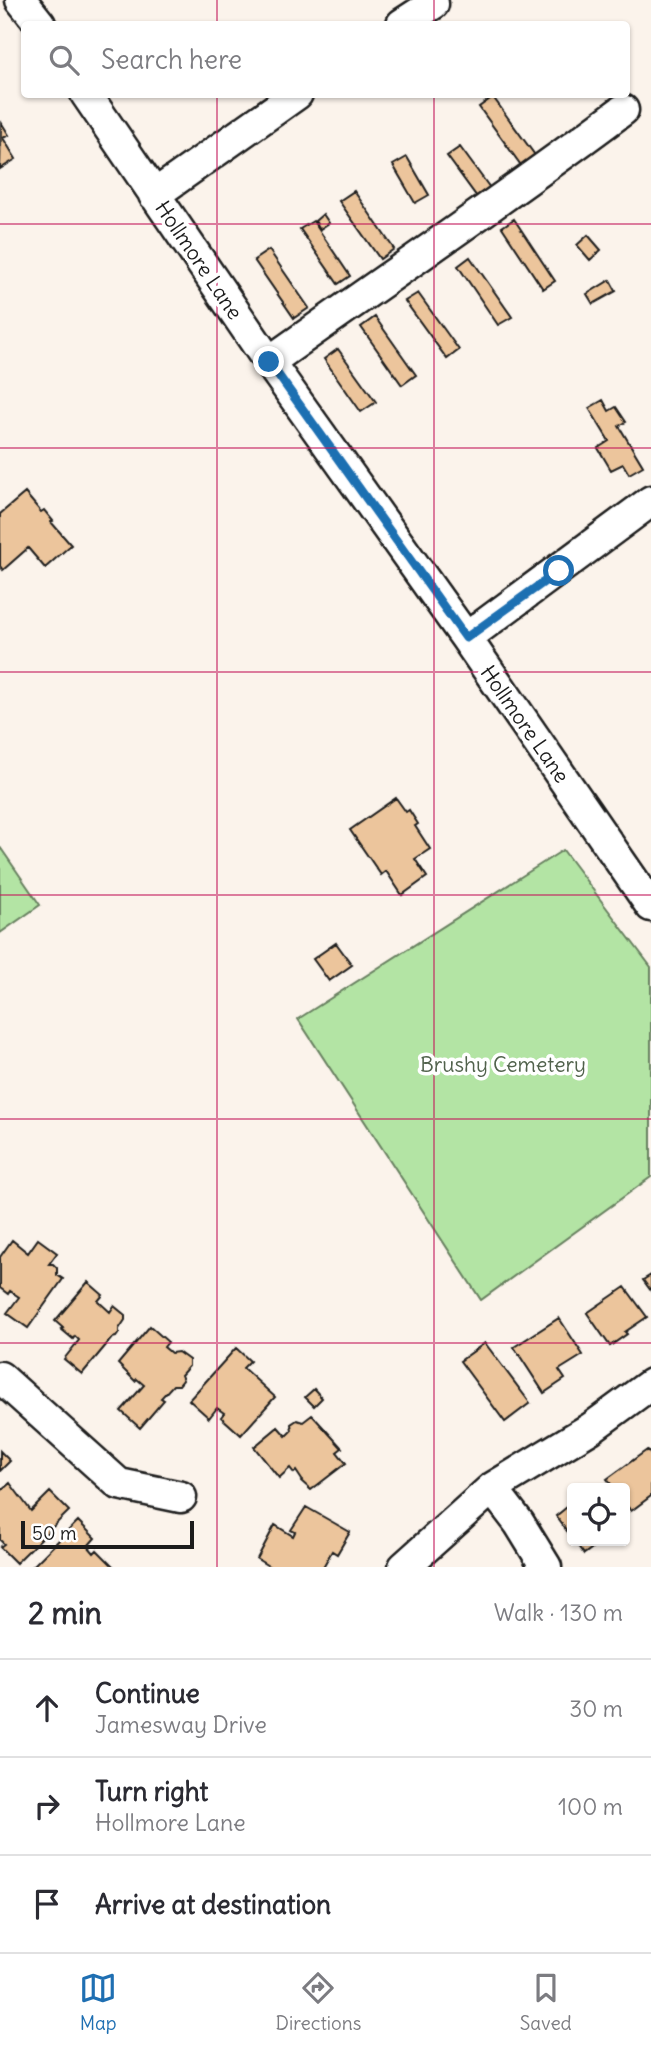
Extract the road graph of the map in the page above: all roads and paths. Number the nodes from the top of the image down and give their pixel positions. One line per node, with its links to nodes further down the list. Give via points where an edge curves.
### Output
1 (21, 0): 3 (street)
2 (433, 4): 4 (street)
3 (38, 21)
4 (407, 21)
5 (89, 98): 8 (street, Hollmore Lane)
6 (291, 98): 8 (street)
7 (623, 110): 9 (street)
8 (154, 195): 9 (street, Hollmore Lane)
9 (269, 362): 11 (street, Hollmore Lane)
10 (651, 500): 11 (street)
11 (466, 638): 12 (street, Hollmore Lane)
12 (651, 906)
13 (0, 1377): 16 (street, via 119,1484)
14 (651, 1384): 15 (street, via 591,1428)
15 (492, 1488): 17 (street); 18 (street)
16 (181, 1497)
17 (404, 1567)
18 (546, 1567)

